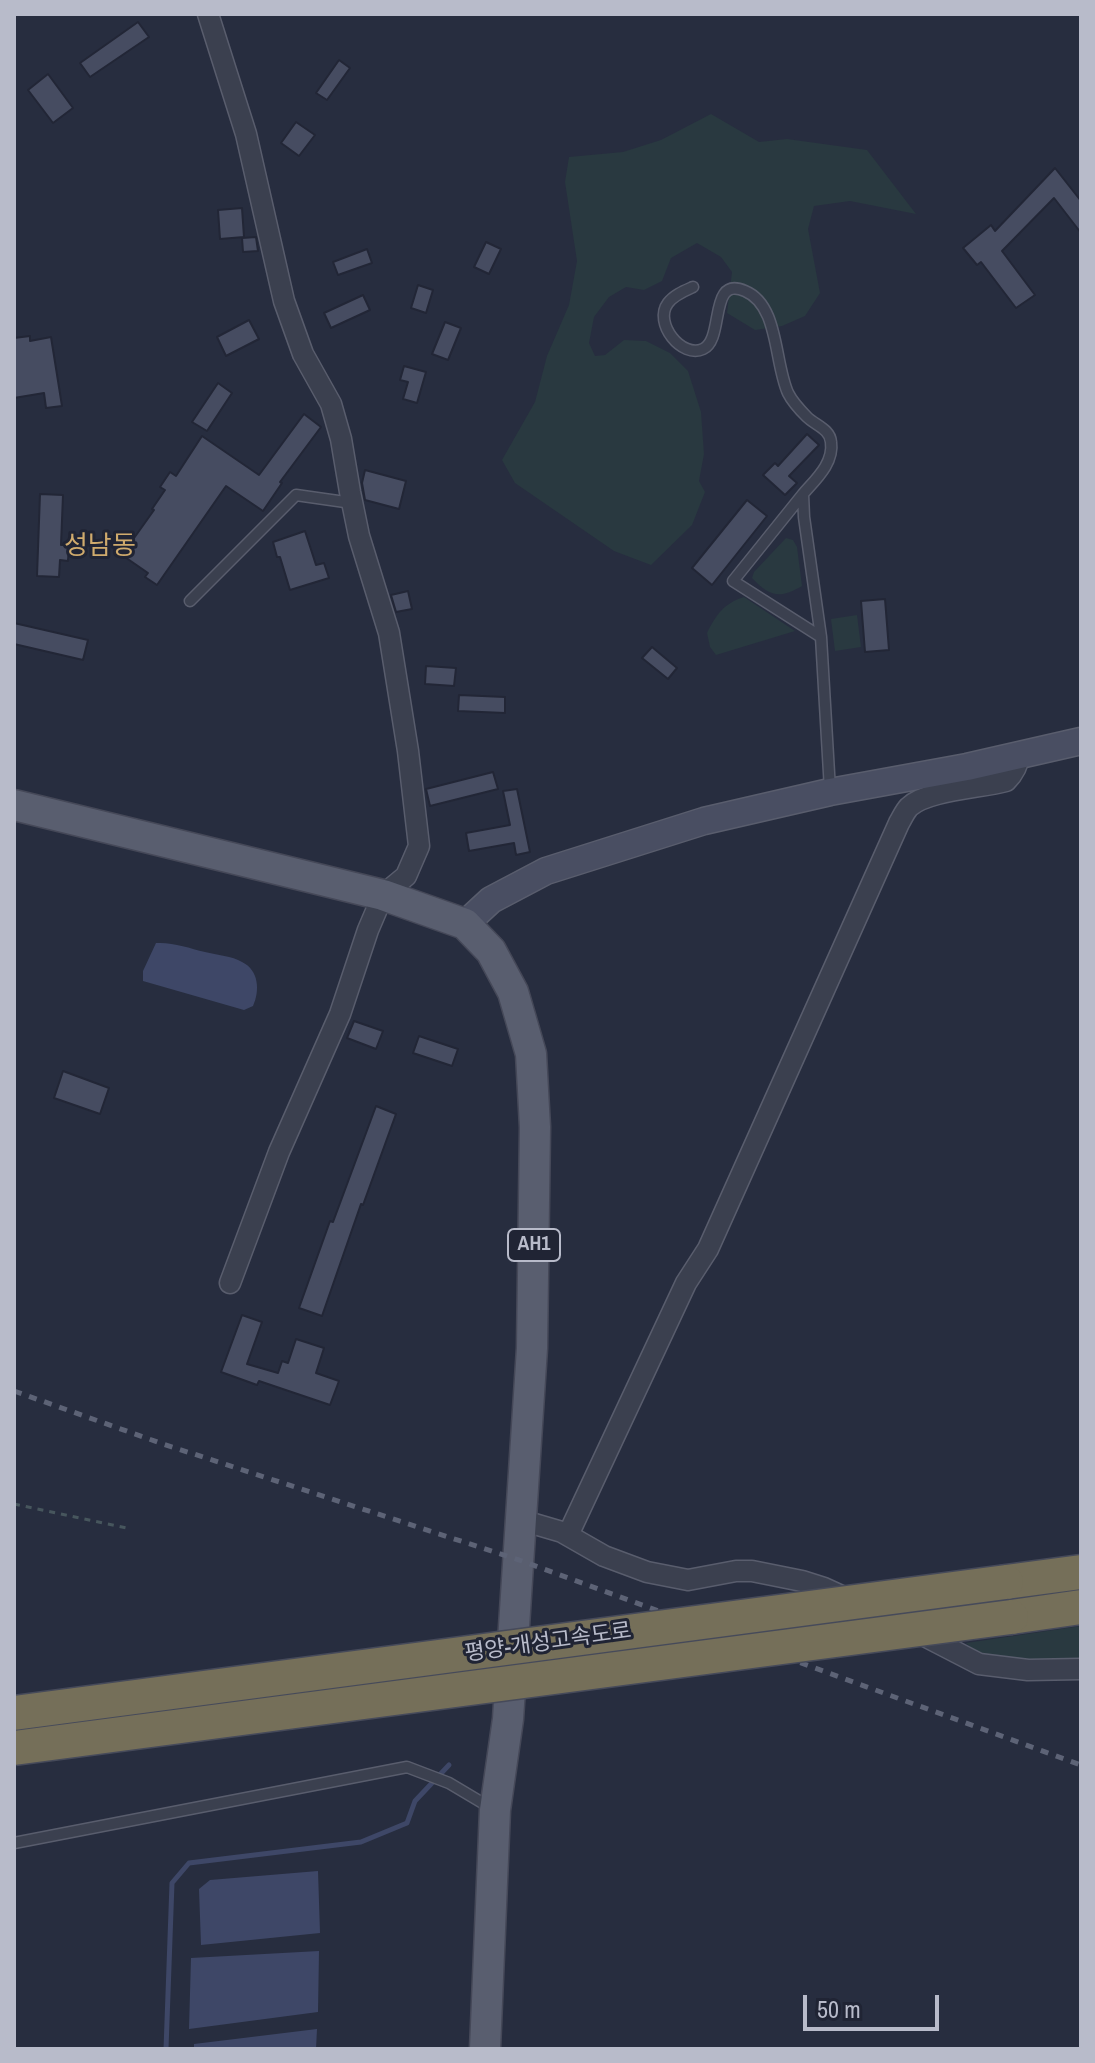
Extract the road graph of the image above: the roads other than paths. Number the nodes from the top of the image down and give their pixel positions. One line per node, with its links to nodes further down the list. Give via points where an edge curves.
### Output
1 (208, 14): 4 (street, via 246,134 284,301 303,354 331,404)
2 (693, 287): 3 (lane, via 678,294 662,315 672,338 686,349 698,351 711,343 722,295 729,290 740,288 755,295 766,309 789,395 829,433 832,444 828,464)
3 (803, 494): 6 (lane); 6 (lane, via 733,581)
4 (352, 503): 5 (lane, via 296,495); 11 (street, via 389,633 419,846 406,876)
5 (190, 601)
6 (821, 637): 9 (lane)
7 (1081, 741): 8 (street)
8 (1019, 755): 9 (street); 15 (street, via 1006,781 921,799 899,823 708,1249 686,1283)
9 (830, 792): 12 (street, via 704,821 546,871 491,900)
10 (14, 805): 11 (main road, AH1)
11 (383, 895): 12 (main road, AH1); 13 (street)
12 (465, 924): 14 (main road, AH1, via 491,951 513,992 531,1054 532,1348)
13 (230, 1283)
14 (521, 1520): 15 (street); 21 (main road, AH1, via 508,1719)
15 (568, 1535): 18 (street, via 647,1572 688,1580 752,1571 802,1581 979,1664)
16 (1081, 1572): 19 (highway, 평양-개성고속도로, bridge)
17 (1081, 1607): 20 (highway, 평양-개성고속도로, bridge)
18 (1081, 1669)
19 (14, 1713)
20 (14, 1748)
21 (495, 1810): 22 (lane, via 449,1783 407,1767); 23 (main road, AH1)
22 (14, 1843)
23 (485, 2049)

